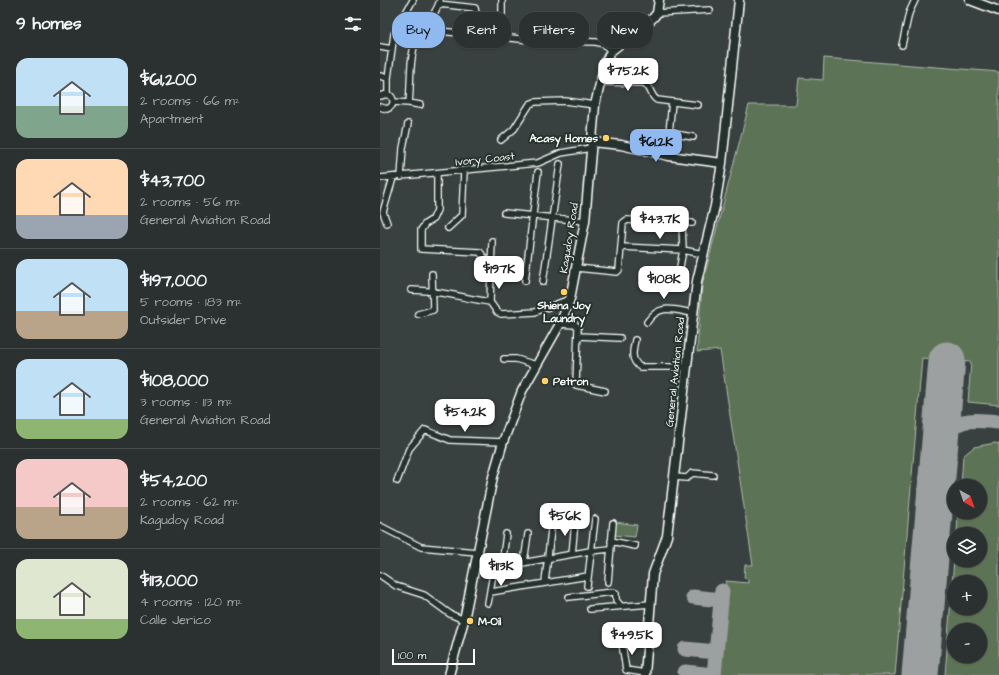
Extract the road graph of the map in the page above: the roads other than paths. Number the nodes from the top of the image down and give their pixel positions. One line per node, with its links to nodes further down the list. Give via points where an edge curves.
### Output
1 (413, 0): 14 (street, via 394,34)
2 (502, 0): 7 (street, via 502,21 498,23 482,23 477,18 475,8)
3 (659, 0): 10 (street)
4 (739, 0): 32 (street, General Aviation Road)
5 (915, 0): 12 (street, via 909,13)
6 (970, 0): 9 (street)
7 (439, 2): 23 (street, via 416,41)
8 (710, 10): 10 (street)
9 (999, 11)
10 (657, 13): 15 (street, Kagudoy Road)
11 (445, 32): 15 (street, via 530,40 596,42 604,44)
12 (902, 45)
13 (380, 47): 14 (street)
14 (392, 49): 17 (street)
15 (611, 51): 18 (street, Kagudoy Road)
16 (380, 76): 17 (street)
17 (388, 78): 19 (street)
18 (600, 82): 22 (street, via 644,83 650,88 656,100); 25 (street, Kagudoy Road)
19 (388, 94): 20 (street); 21 (street)
20 (380, 96)
21 (393, 102): 23 (street); 27 (street, via 387,109)
22 (672, 102): 26 (street); 29 (street, via 669,133)
23 (409, 103): 24 (street)
24 (420, 105)
25 (595, 105): 30 (street, via 565,101 535,102 530,104 514,129); 31 (street, Kagudoy Road)
26 (698, 105)
27 (380, 107)
28 (408, 124): 37 (street)
29 (693, 136)
30 (501, 140)
31 (591, 145): 32 (street, via 615,144 669,156); 34 (street, Ivory Coast, via 561,153 538,163); 43 (street, Kagudoy Road)
32 (722, 163): 51 (street, General Aviation Road)
33 (560, 164): 42 (street)
34 (464, 171): 36 (street, Ivory Coast); 47 (street, via 462,214)
35 (538, 172): 41 (street)
36 (437, 174): 37 (street, Ivory Coast); 52 (street, via 437,210 434,219 421,230 421,249 480,252)
37 (401, 177): 39 (street, Ivory Coast)
38 (380, 178): 39 (street, Ivory Coast)
39 (393, 178): 44 (street, via 383,212)
40 (504, 213): 41 (street)
41 (533, 215): 42 (street); 56 (street)
42 (552, 218): 43 (street); 57 (street)
43 (585, 221): 53 (street, Kagudoy Road)
44 (387, 223)
45 (682, 223): 46 (street); 49 (street, via 627,220 623,223); 50 (street)
46 (692, 223)
47 (448, 228)
48 (492, 241): 52 (street)
49 (622, 247): 50 (street); 53 (street, via 620,268 617,272)
50 (683, 250): 51 (street); 55 (street)
51 (703, 254): 62 (street, General Aviation Road)
52 (490, 267): 61 (street)
53 (577, 268): 60 (street, Kagudoy Road)
54 (432, 274): 59 (street)
55 (678, 278)
56 (525, 281)
57 (543, 282)
58 (411, 290): 59 (street)
59 (432, 290): 61 (street, via 455,297); 63 (street, via 433,310)
60 (570, 299): 61 (street, via 535,312 501,314); 65 (street, Kagudoy Road)
61 (490, 302)
62 (693, 313): 64 (street, via 664,308 652,314); 71 (street, General Aviation Road)
63 (418, 314)
64 (647, 322)
65 (560, 324): 66 (street, via 578,326); 70 (street, Kagudoy Road)
66 (578, 336): 67 (street); 72 (street, via 576,385)
67 (620, 338)
68 (635, 340): 71 (street, via 633,360 640,368)
69 (504, 359): 70 (street, via 516,359)
70 (536, 365): 73 (street, Kagudoy Road, via 522,391)
71 (687, 367): 75 (street, General Aviation Road)
72 (605, 390)
73 (503, 442): 76 (street, via 450,440 425,430 409,449); 88 (street, Kagudoy Road)
74 (713, 474): 75 (street, via 692,473 687,478)
75 (674, 477): 103 (street, General Aviation Road, via 666,536 654,574)
76 (397, 481)
77 (595, 519): 87 (street)
78 (575, 522): 89 (street)
79 (613, 523): 84 (street)
80 (380, 526): 88 (street, via 421,547)
81 (550, 530): 90 (street)
82 (506, 534): 93 (street)
83 (528, 534): 91 (street)
84 (611, 541): 85 (street); 86 (street)
85 (635, 546)
86 (610, 550): 87 (street); 98 (street)
87 (590, 551): 89 (street); 96 (street)
88 (477, 552): 92 (street, Kagudoy Road)
89 (572, 554): 90 (street)
90 (548, 558): 91 (street); 97 (street)
91 (524, 562): 93 (street)
92 (475, 564): 94 (street); 106 (street, Kagudoy Road)
93 (502, 566): 94 (street)
94 (494, 568): 100 (street)
95 (380, 575): 106 (street, via 396,586 424,595 450,614)
96 (588, 576): 97 (street); 99 (street)
97 (545, 582): 100 (street)
98 (608, 582)
99 (587, 586)
100 (491, 592): 102 (street)
101 (569, 598): 104 (street, via 613,592 616,593 616,600)
102 (488, 603)
103 (650, 604): 104 (street); 108 (street, General Aviation Road)
104 (620, 606): 105 (street)
105 (590, 609)
106 (464, 620): 109 (street, Kagudoy Road)
107 (621, 637): 108 (street, via 626,670)
108 (645, 674)
109 (449, 675)

